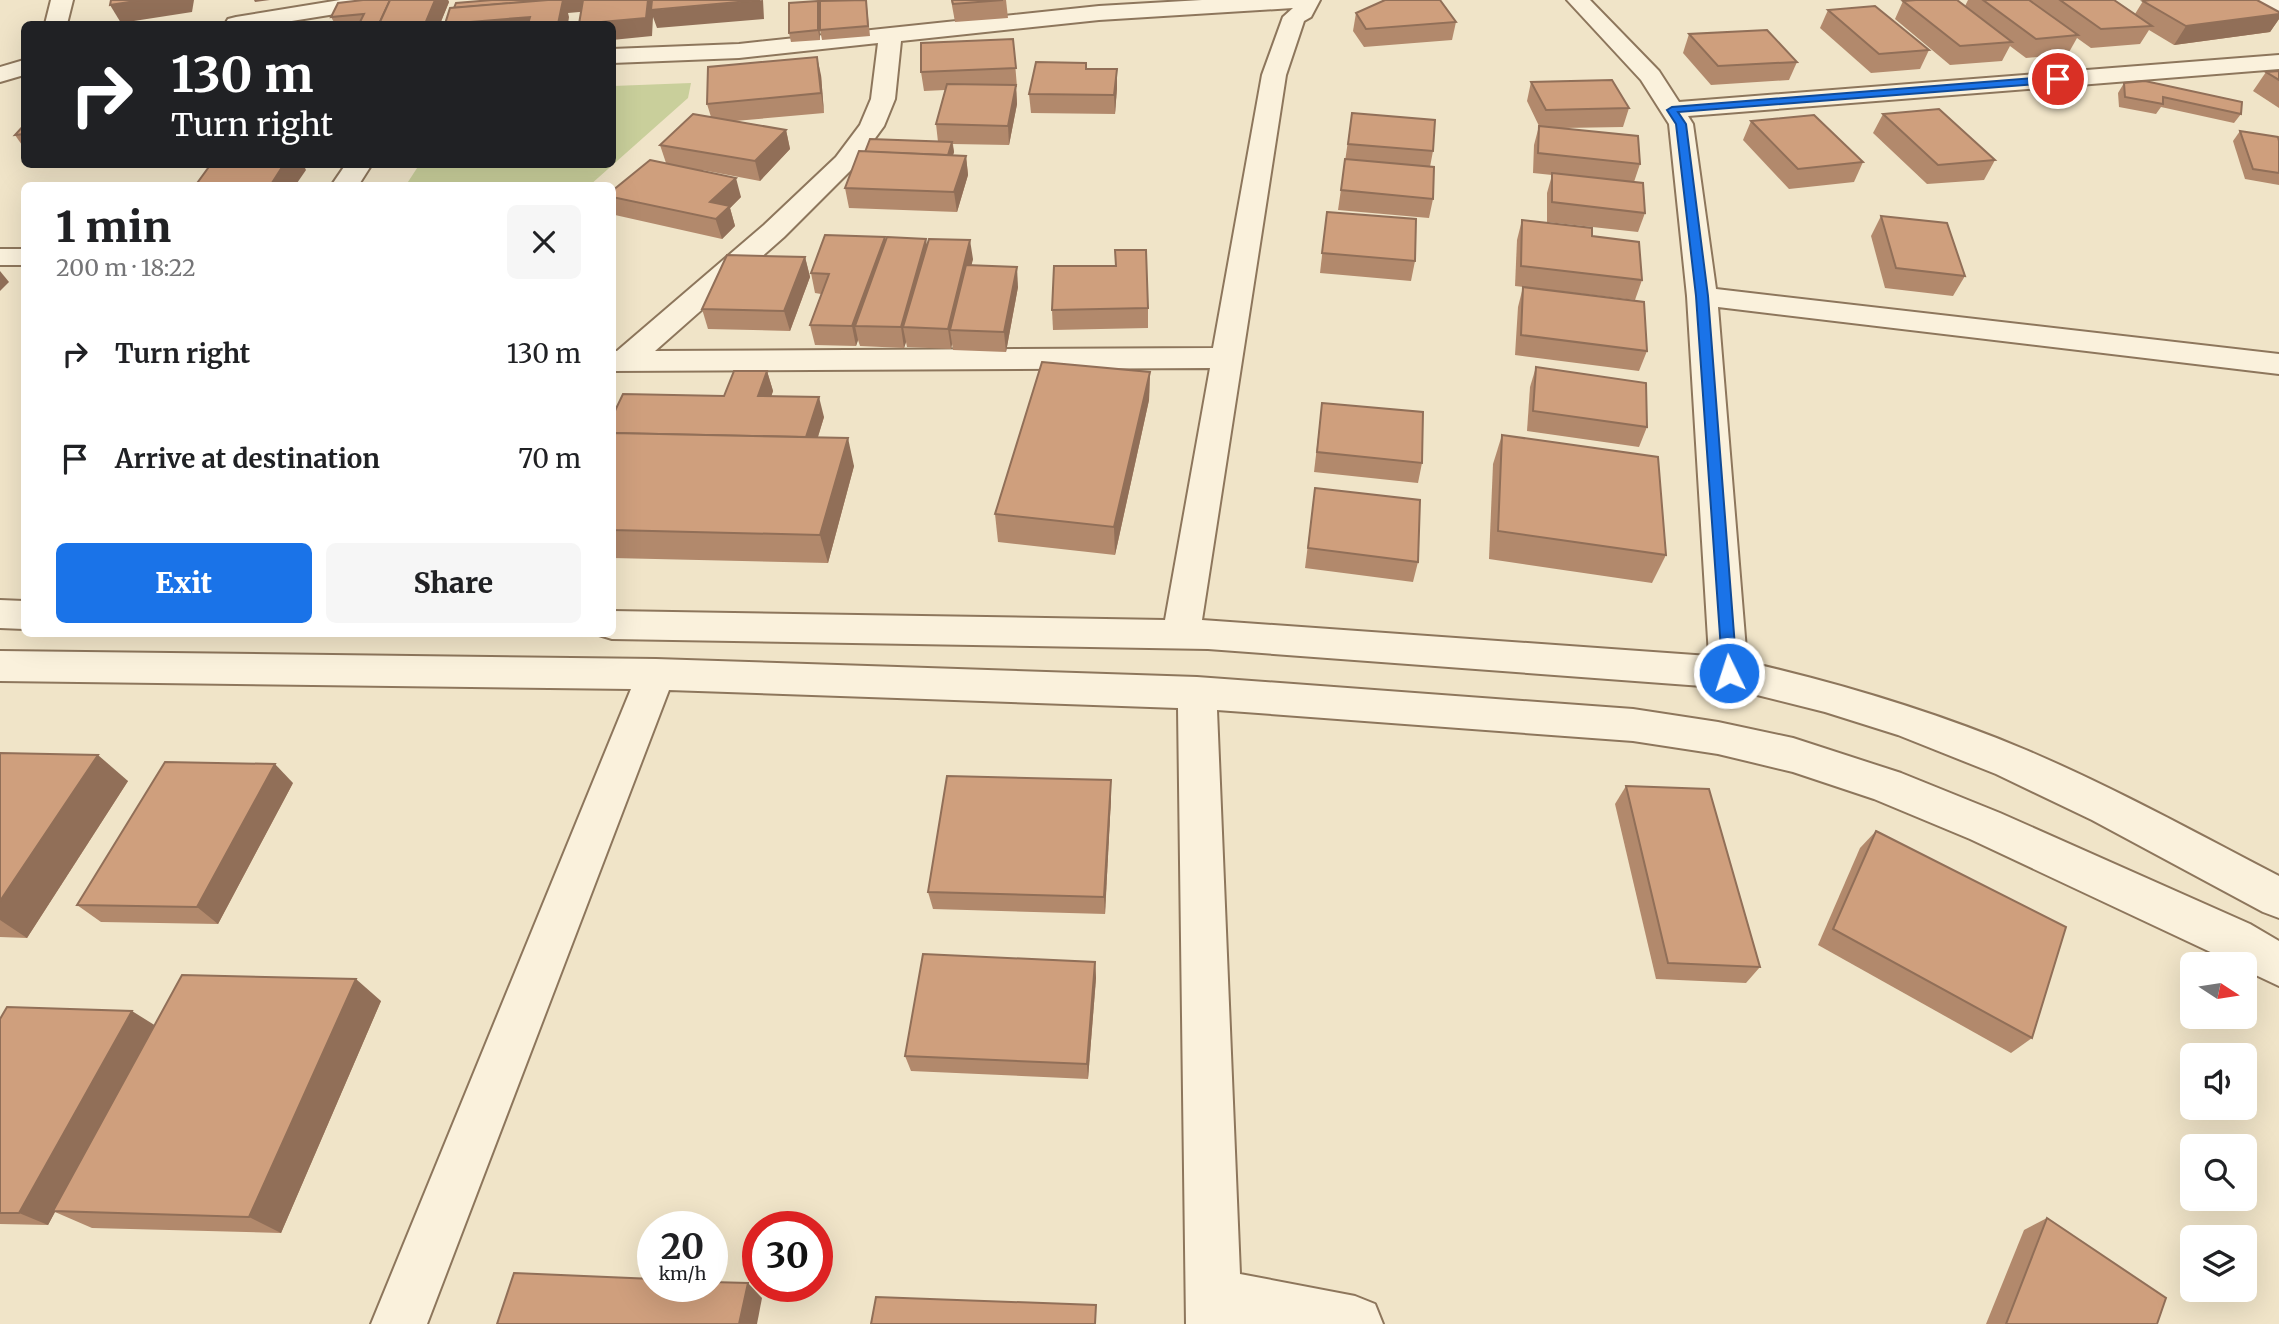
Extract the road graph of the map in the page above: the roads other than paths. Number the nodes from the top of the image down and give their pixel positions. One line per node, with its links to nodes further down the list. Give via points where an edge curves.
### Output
1 (62, 0): 8 (street)
2 (379, 0): 9 (street)
3 (1307, 0): 6 (street); 21 (street, via 1303,12 1294,17 1274,75)
4 (1578, 0): 17 (street, via 1651,76)
5 (2266, 0): 7 (street)
6 (1034, 9): 10 (street)
7 (2279, 9)
8 (57, 21)
9 (254, 21)
10 (891, 35): 11 (street, via 739,51); 22 (street, via 883,99 872,126 845,162 774,231)
11 (616, 56)
12 (2279, 62): 17 (street)
13 (21, 68): 14 (street)
14 (0, 75)
15 (21, 80): 16 (street)
16 (0, 81)
17 (1672, 110): 20 (street, via 1681,124)
18 (0, 257): 19 (street)
19 (21, 257)
20 (1702, 296): 23 (street); 29 (street)
21 (1225, 358): 22 (street); 27 (street)
22 (619, 360)
23 (2279, 364)
24 (0, 614): 25 (street)
25 (21, 615)
26 (616, 625): 27 (street)
27 (1181, 634): 29 (street)
28 (0, 666): 30 (street)
29 (1729, 673): 32 (street, via 1825,696 2011,762)
30 (656, 674): 31 (street); 35 (street)
31 (1197, 693): 33 (street, via 1633,725 1793,755 1886,785 1985,826 2234,939); 34 (street)
32 (2279, 898)
33 (2279, 965)
34 (1213, 1310): 36 (street)
35 (399, 1324)
36 (1355, 1324)

